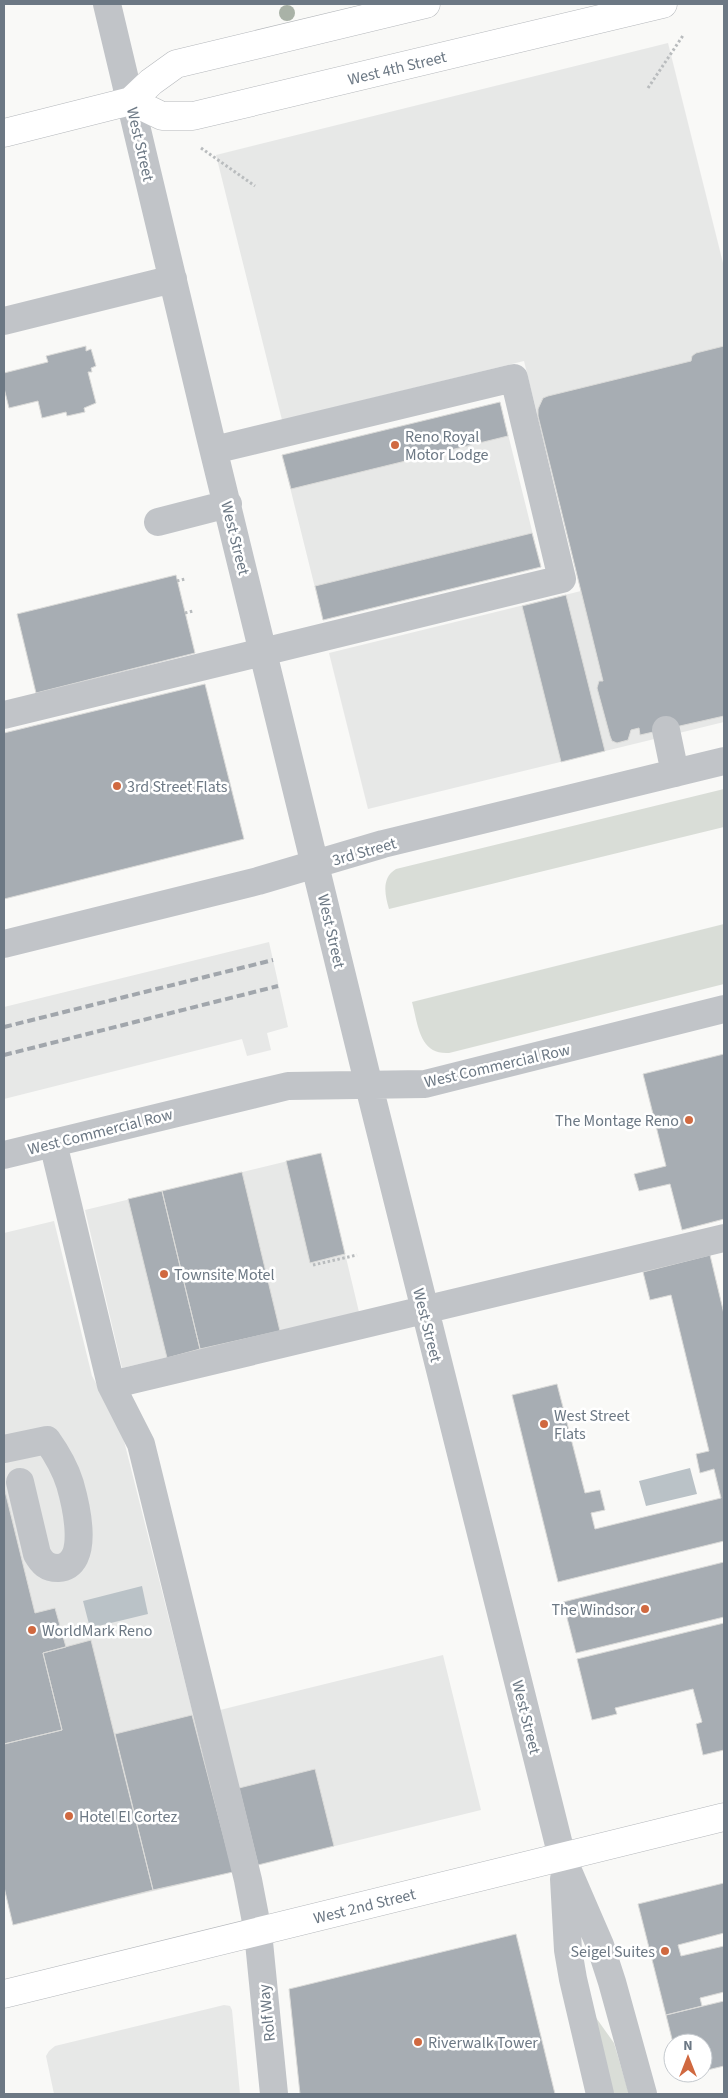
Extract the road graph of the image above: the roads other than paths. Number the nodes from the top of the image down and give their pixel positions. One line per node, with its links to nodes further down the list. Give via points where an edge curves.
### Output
1 (107, 4): 4 (street, West Street)
2 (426, 4): 4 (main road, via 176,64)
3 (663, 4): 4 (main road, West 4th Street, via 193,116 162,116)
4 (131, 101): 5 (main road); 6 (street, West Street)
5 (4, 133)
6 (173, 280): 7 (street); 8 (street, West Street)
7 (4, 321)
8 (214, 450): 9 (street, West Street); 11 (street, via 514,378 562,578)
9 (228, 504): 10 (street); 11 (street, West Street)
10 (158, 522)
11 (264, 651): 12 (street); 16 (street, West Street)
12 (4, 715)
13 (666, 730): 15 (street)
14 (724, 761): 15 (street, 3rd Street)
15 (675, 773): 16 (street, 3rd Street, via 383,844)
16 (316, 865): 17 (street, 3rd Street); 19 (street, West Street)
17 (4, 944)
18 (724, 1009): 19 (street, West Commercial Row, via 425,1084)
19 (369, 1086): 20 (street, West Commercial Row, via 288,1086); 23 (street, West Street)
20 (53, 1143): 21 (street, West Commercial Row); 24 (street, Rolf Way)
21 (4, 1155)
22 (724, 1238): 23 (street)
23 (424, 1309): 24 (street); 28 (street, West Street)
24 (112, 1385): 29 (street, Rolf Way, via 141,1444)
25 (4, 1449): 26 (street, via 47,1440 58,1455 70,1484 77,1518 75,1559 64,1568 51,1568 42,1563 37,1554)
26 (20, 1482)
27 (724, 1817): 28 (main road, West 2nd Street)
28 (562, 1857): 29 (main road, West 2nd Street); 32 (street, West Street, via 568,1950); 33 (street, West Street, via 600,1945)
29 (258, 1932): 30 (main road, West 2nd Street); 31 (street, Rolf Way)
30 (4, 1994)
31 (274, 2094)
32 (600, 2094)
33 (643, 2094)

